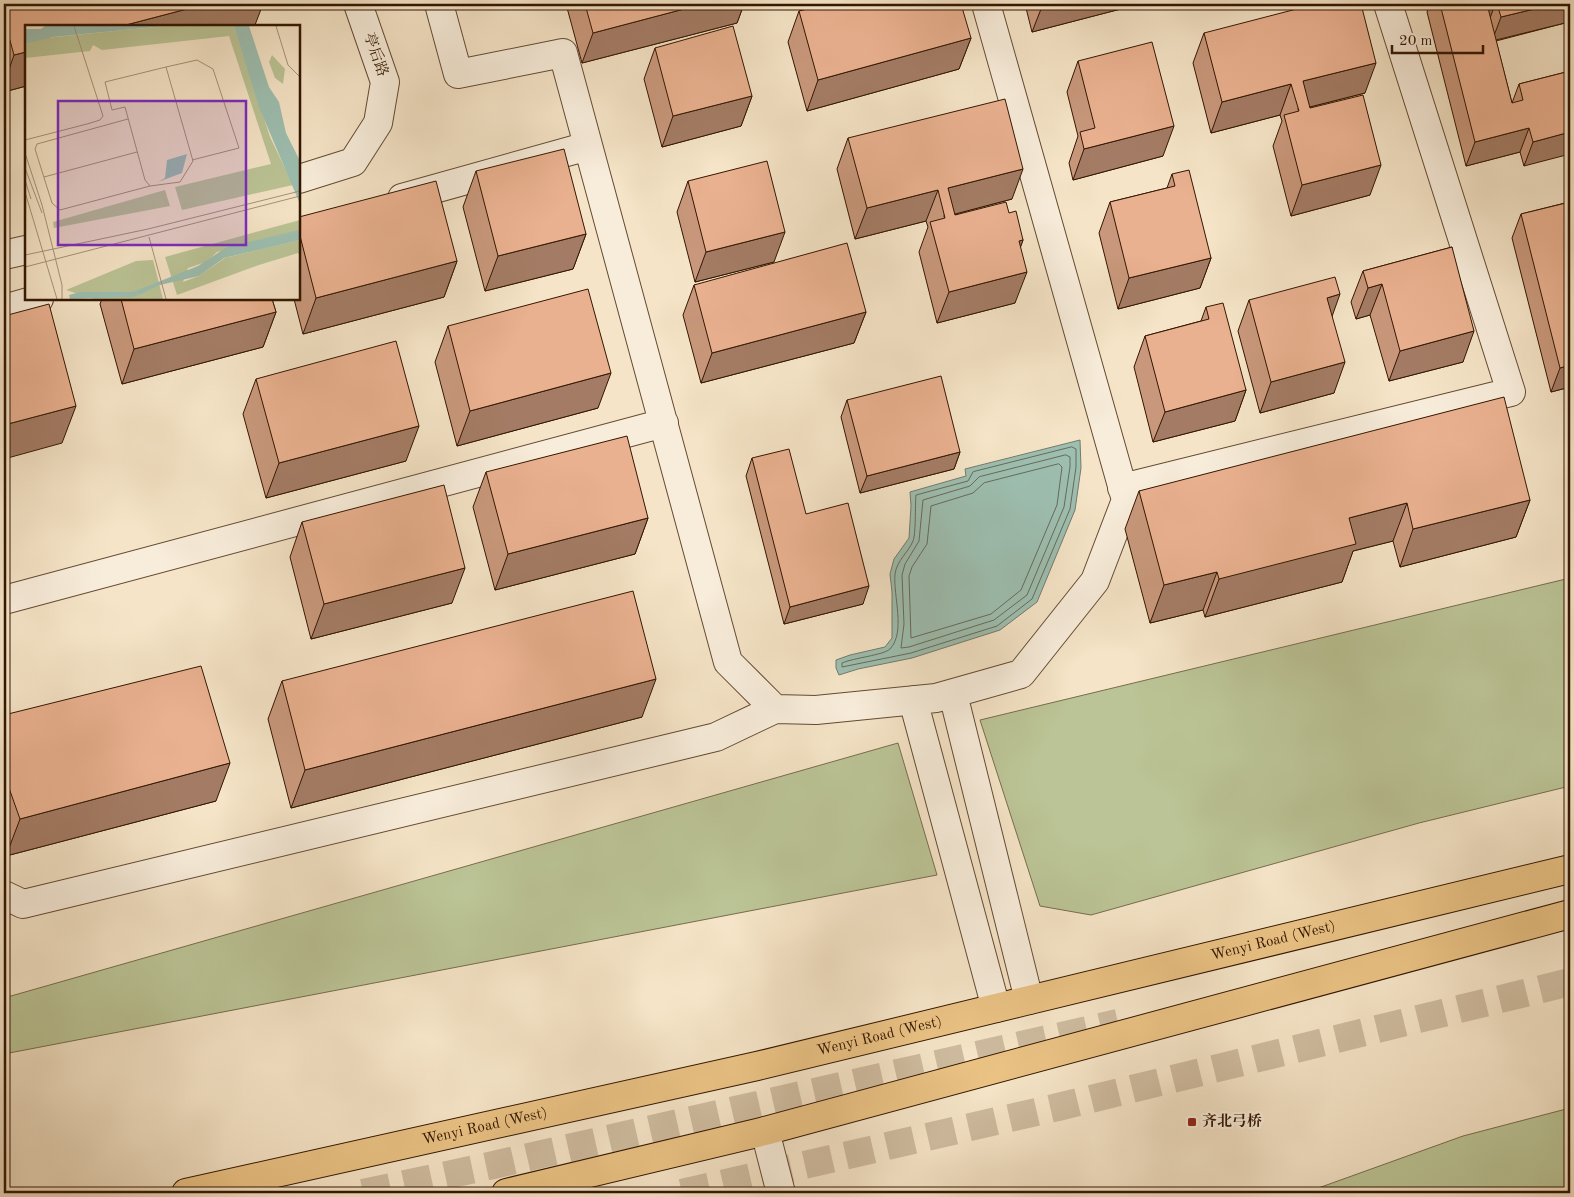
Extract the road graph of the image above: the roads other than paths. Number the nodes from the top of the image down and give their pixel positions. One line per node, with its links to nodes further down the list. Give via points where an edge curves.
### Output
1 (358, 4): 6 (street, 亭后路, via 385,82 378,123 353,162)
2 (439, 4): 5 (street, via 458,74 562,53)
3 (986, 4): 13 (street)
4 (1388, 4): 13 (street, via 1511,392)
5 (588, 146): 7 (street); 12 (street)
6 (300, 179)
7 (383, 203)
8 (25, 250): 9 (street)
9 (4, 255)
10 (36, 300): 11 (street)
11 (4, 309)
12 (664, 423): 14 (street); 17 (street, via 728,662)
13 (1122, 488): 15 (street, via 1126,500 1095,580 1021,674)
14 (4, 600)
15 (953, 694): 16 (street); 21 (street)
16 (913, 700): 17 (street, via 816,710); 22 (street)
17 (775, 709): 19 (street, via 716,737 629,758 23,904)
18 (1570, 869): 21 (main road, Wenyi Road (West))
19 (4, 895)
20 (1570, 914): 23 (main road)
21 (1029, 1000): 22 (main road, Wenyi Road (West))
22 (996, 1008): 24 (main road, Wenyi Road (West), via 747,1068)
23 (765, 1131): 25 (main road); 26 (street)
24 (186, 1193)
25 (506, 1193)
26 (781, 1193)

